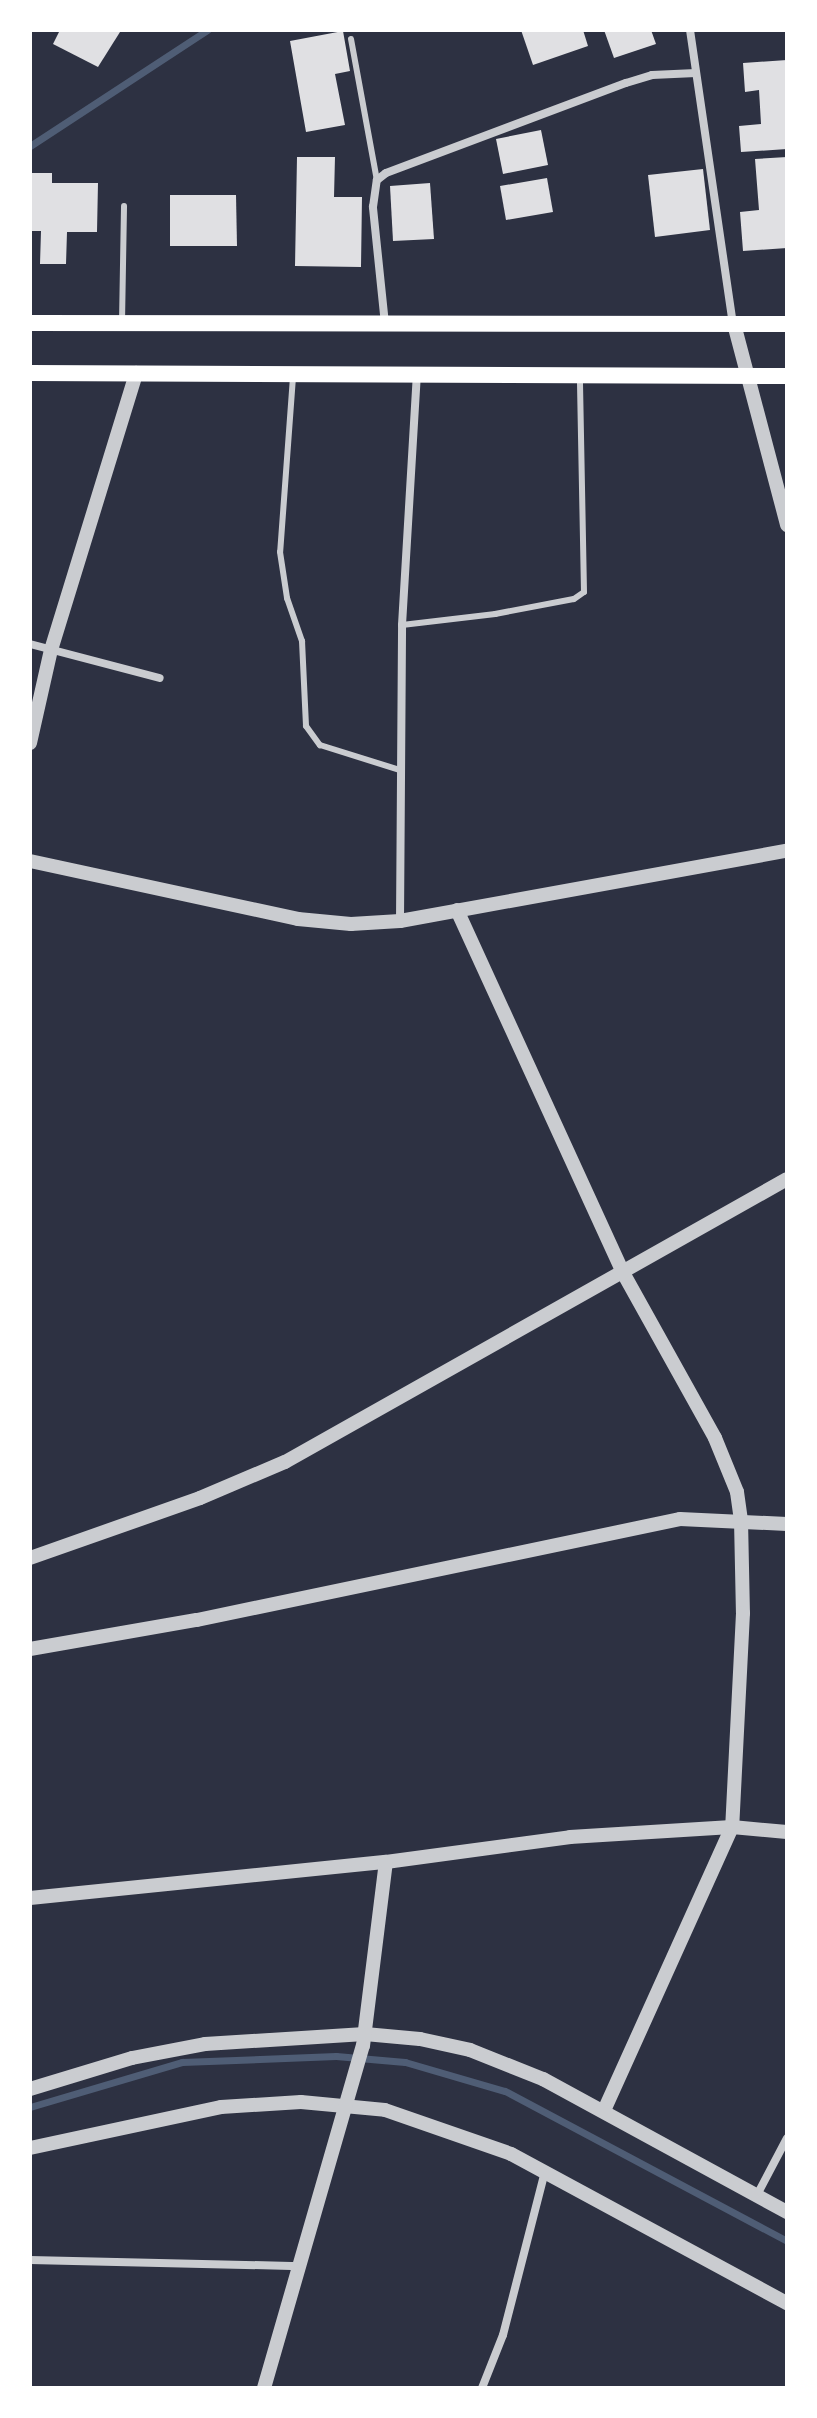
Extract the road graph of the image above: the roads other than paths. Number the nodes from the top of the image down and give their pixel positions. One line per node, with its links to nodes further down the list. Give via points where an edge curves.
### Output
1 (690, 30): 3 (street)
2 (351, 39): 4 (lane)
3 (696, 73): 4 (street, via 652,75 626,83); 9 (street)
4 (377, 180): 8 (street, via 373,207)
5 (124, 206): 7 (lane)
6 (30, 323): 7 (main road)
7 (122, 323): 8 (main road)
8 (385, 324): 9 (main road)
9 (734, 324): 10 (main road); 16 (street)
10 (787, 324)
11 (30, 373): 12 (main road)
12 (136, 373): 13 (main road); 21 (street)
13 (293, 373): 14 (main road); 24 (lane, via 280,552 287,598 302,641 306,726 320,745)
14 (417, 375): 17 (main road); 19 (street)
15 (787, 376): 16 (main road)
16 (744, 377): 17 (main road); 18 (street)
17 (580, 379): 19 (lane, via 584,592 574,599)
18 (787, 525)
19 (402, 625): 24 (street)
20 (30, 644): 21 (street)
21 (51, 650): 22 (street); 23 (street)
22 (160, 678)
23 (30, 743)
24 (400, 770): 28 (street)
25 (787, 851): 27 (street)
26 (30, 861): 28 (street, via 327,924)
27 (457, 910): 28 (street); 30 (street)
28 (400, 921)
29 (787, 1179): 30 (street)
30 (621, 1269): 31 (street, via 715,1438 737,1492); 33 (street, via 247,1480)
31 (741, 1520): 32 (street); 34 (street, via 680,1519 197,1620); 35 (street, via 743,1613)
32 (787, 1524)
33 (30, 1558)
34 (30, 1649)
35 (732, 1827): 36 (street); 37 (street, via 570,1837); 42 (street)
36 (787, 1832)
37 (386, 1862): 38 (street); 39 (street)
38 (30, 1898)
39 (364, 2040): 40 (street, via 205,2044 132,2058); 41 (street); 42 (street, via 470,2050)
40 (30, 2089)
41 (348, 2103): 44 (street, via 276,2103 183,2113); 45 (street, via 434,2123); 49 (street)
42 (604, 2111): 46 (street)
43 (787, 2138): 46 (street)
44 (30, 2148)
45 (545, 2171): 50 (street); 52 (street, via 503,2335)
46 (757, 2195): 47 (street)
47 (787, 2212)
48 (30, 2260): 49 (street)
49 (302, 2266): 51 (street)
50 (787, 2303)
51 (264, 2388)
52 (482, 2388)

